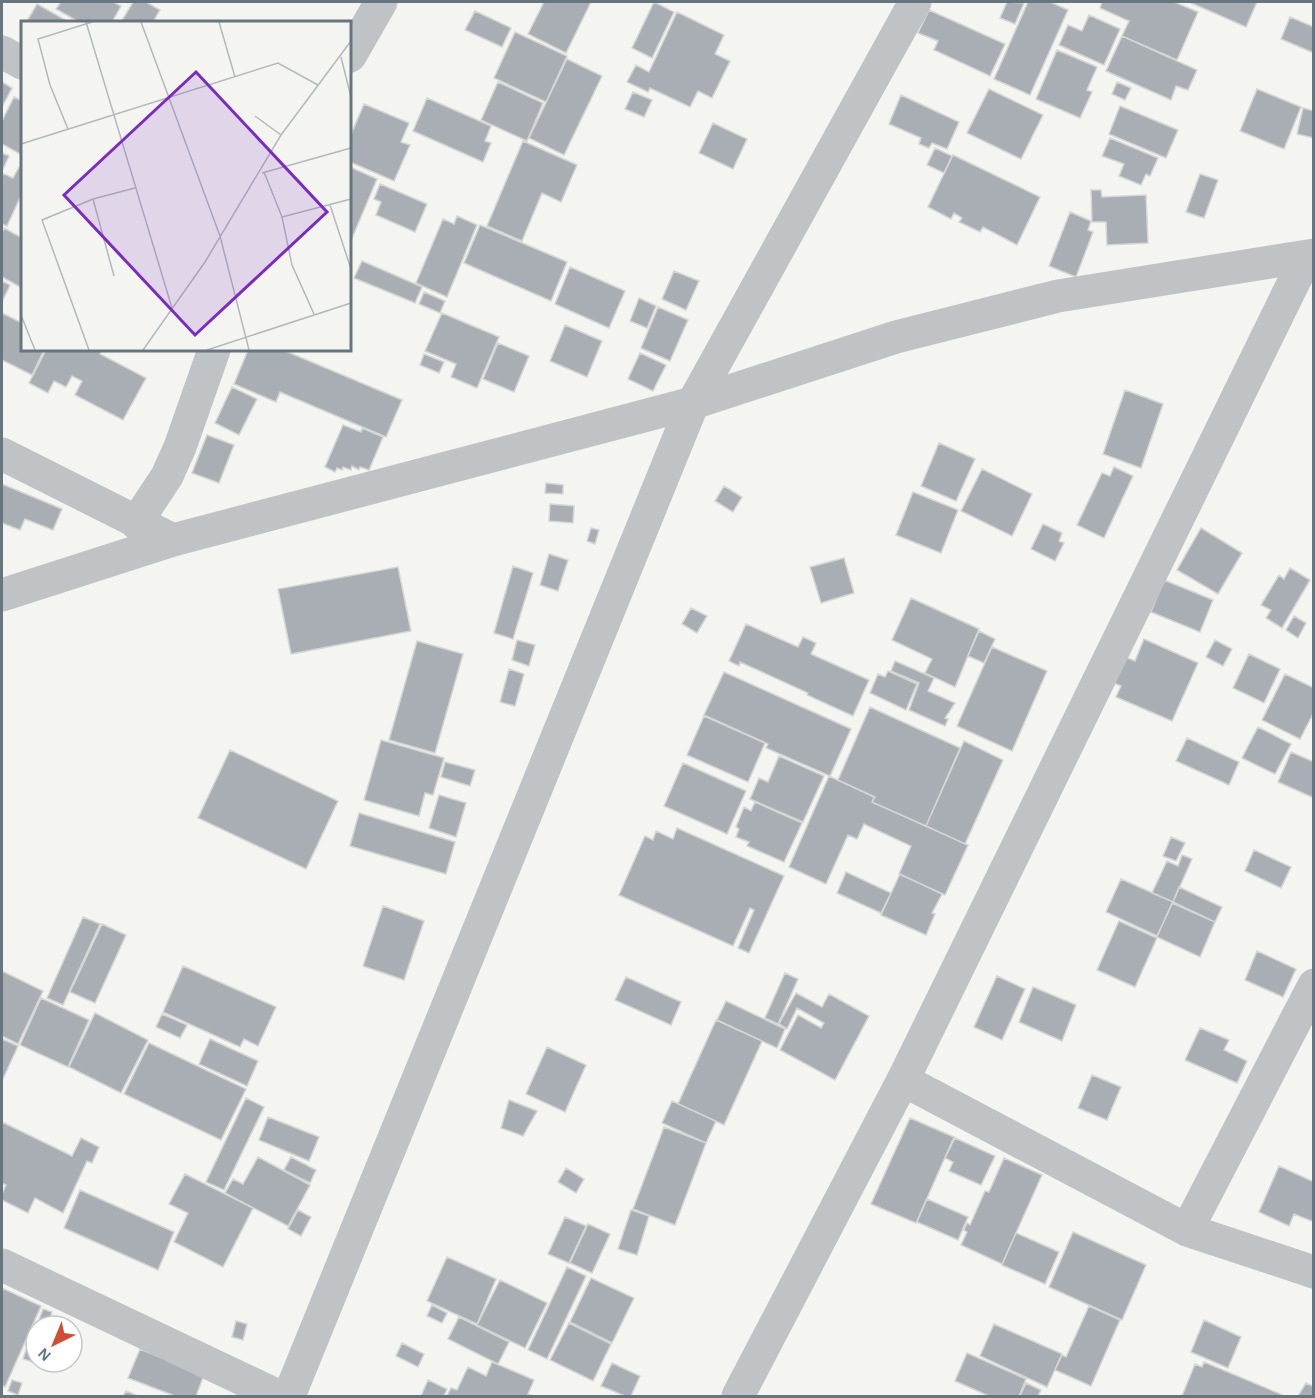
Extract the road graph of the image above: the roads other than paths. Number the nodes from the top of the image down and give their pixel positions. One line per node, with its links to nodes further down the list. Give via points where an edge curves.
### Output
1 (381, 2): 4 (street)
2 (915, 2): 8 (street)
3 (2, 52): 5 (street)
4 (351, 54)
5 (21, 62)
6 (1310, 256): 8 (street, via 1058,296 896,337); 14 (street)
7 (214, 351): 10 (street, via 167,476)
8 (693, 404): 11 (street); 19 (street)
9 (2, 453): 10 (street)
10 (136, 523): 11 (street)
11 (173, 540): 12 (street)
12 (2, 595)
13 (1314, 985): 15 (street)
14 (903, 1080): 15 (street); 20 (street)
15 (1187, 1230): 17 (street)
16 (2, 1264): 18 (street)
17 (1314, 1272)
18 (278, 1396)
19 (289, 1396)
20 (738, 1396)

